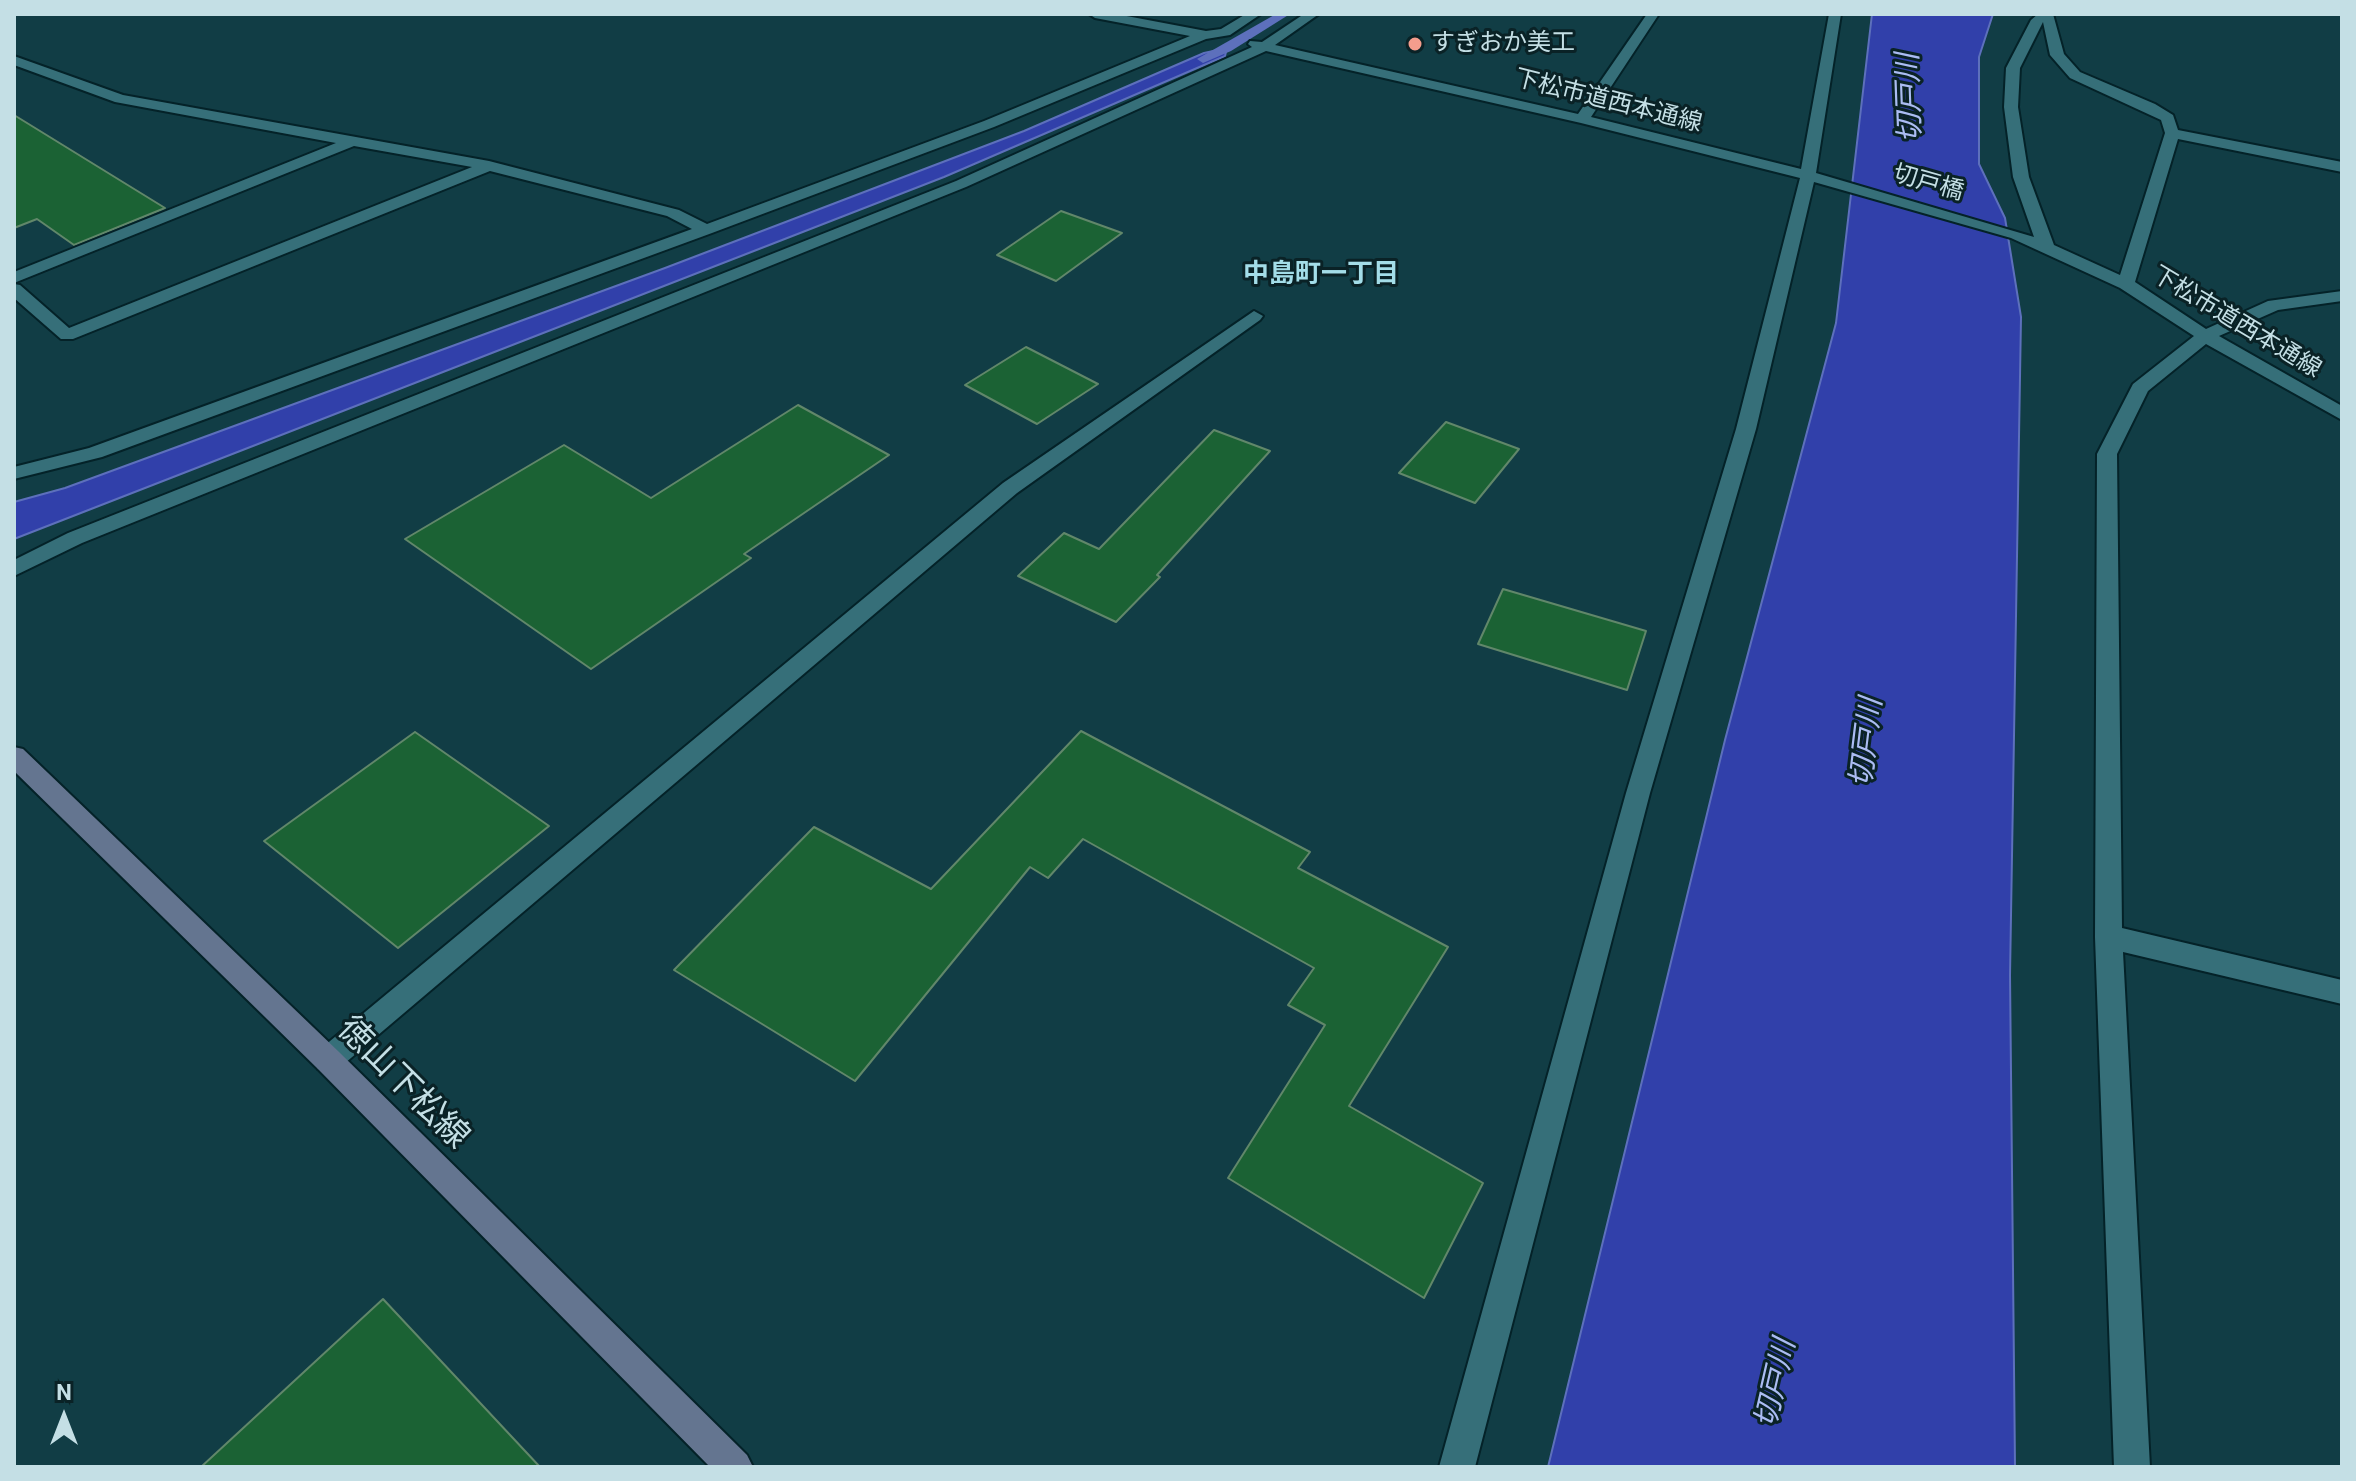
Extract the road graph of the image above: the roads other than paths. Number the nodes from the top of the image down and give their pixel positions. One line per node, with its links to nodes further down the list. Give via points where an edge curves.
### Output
1 (1095, 14): 6 (street, 下松市道西本通線)
2 (1255, 14): 6 (street, via 1225,32)
3 (1313, 14): 7 (street)
4 (1653, 14): 9 (street)
5 (1835, 14): 14 (street)
6 (1203, 35): 7 (street, 下松市道西本通線); 15 (street, via 989,124)
7 (1258, 45): 9 (street, 下松市道西本通線); 26 (street, via 961,184 90,532)
8 (14, 60): 11 (street, via 120,99)
9 (1582, 119): 14 (street, 下松市道西本通線)
10 (2172, 133): 13 (street); 17 (street, via 2168,118 2150,107 2075,75 2057,55 2047,14 2037,20 2013,68 2011,107 2021,177); 19 (street)
11 (356, 140): 12 (street); 18 (street)
12 (489, 166): 15 (street, via 673,213); 20 (street, via 67,335)
13 (2342, 167)
14 (1817, 178): 16 (street, 切戸橋); 32 (street, via 1638,793)
15 (706, 230): 25 (street, via 95,453)
16 (2017, 235): 17 (street, 下松市道西本通線)
17 (2046, 247): 19 (street, 下松市道西本通線)
18 (14, 278)
19 (2126, 284): 23 (street, 下松市道西本通線)
20 (14, 289)
21 (2342, 296): 23 (street, via 2274,305)
22 (1254, 316): 30 (street, via 1010,488)
23 (2205, 336): 24 (street, 下松市道西本通線); 28 (street, via 2140,388 2107,454)
24 (2342, 414)
25 (14, 473)
26 (14, 569)
27 (14, 756): 30 (main road, 徳山下松線)
28 (2109, 937): 29 (street); 33 (street)
29 (2342, 992)
30 (328, 1060): 31 (main road, 徳山下松線)
31 (735, 1467)
32 (1457, 1467)
33 (2132, 1467)

